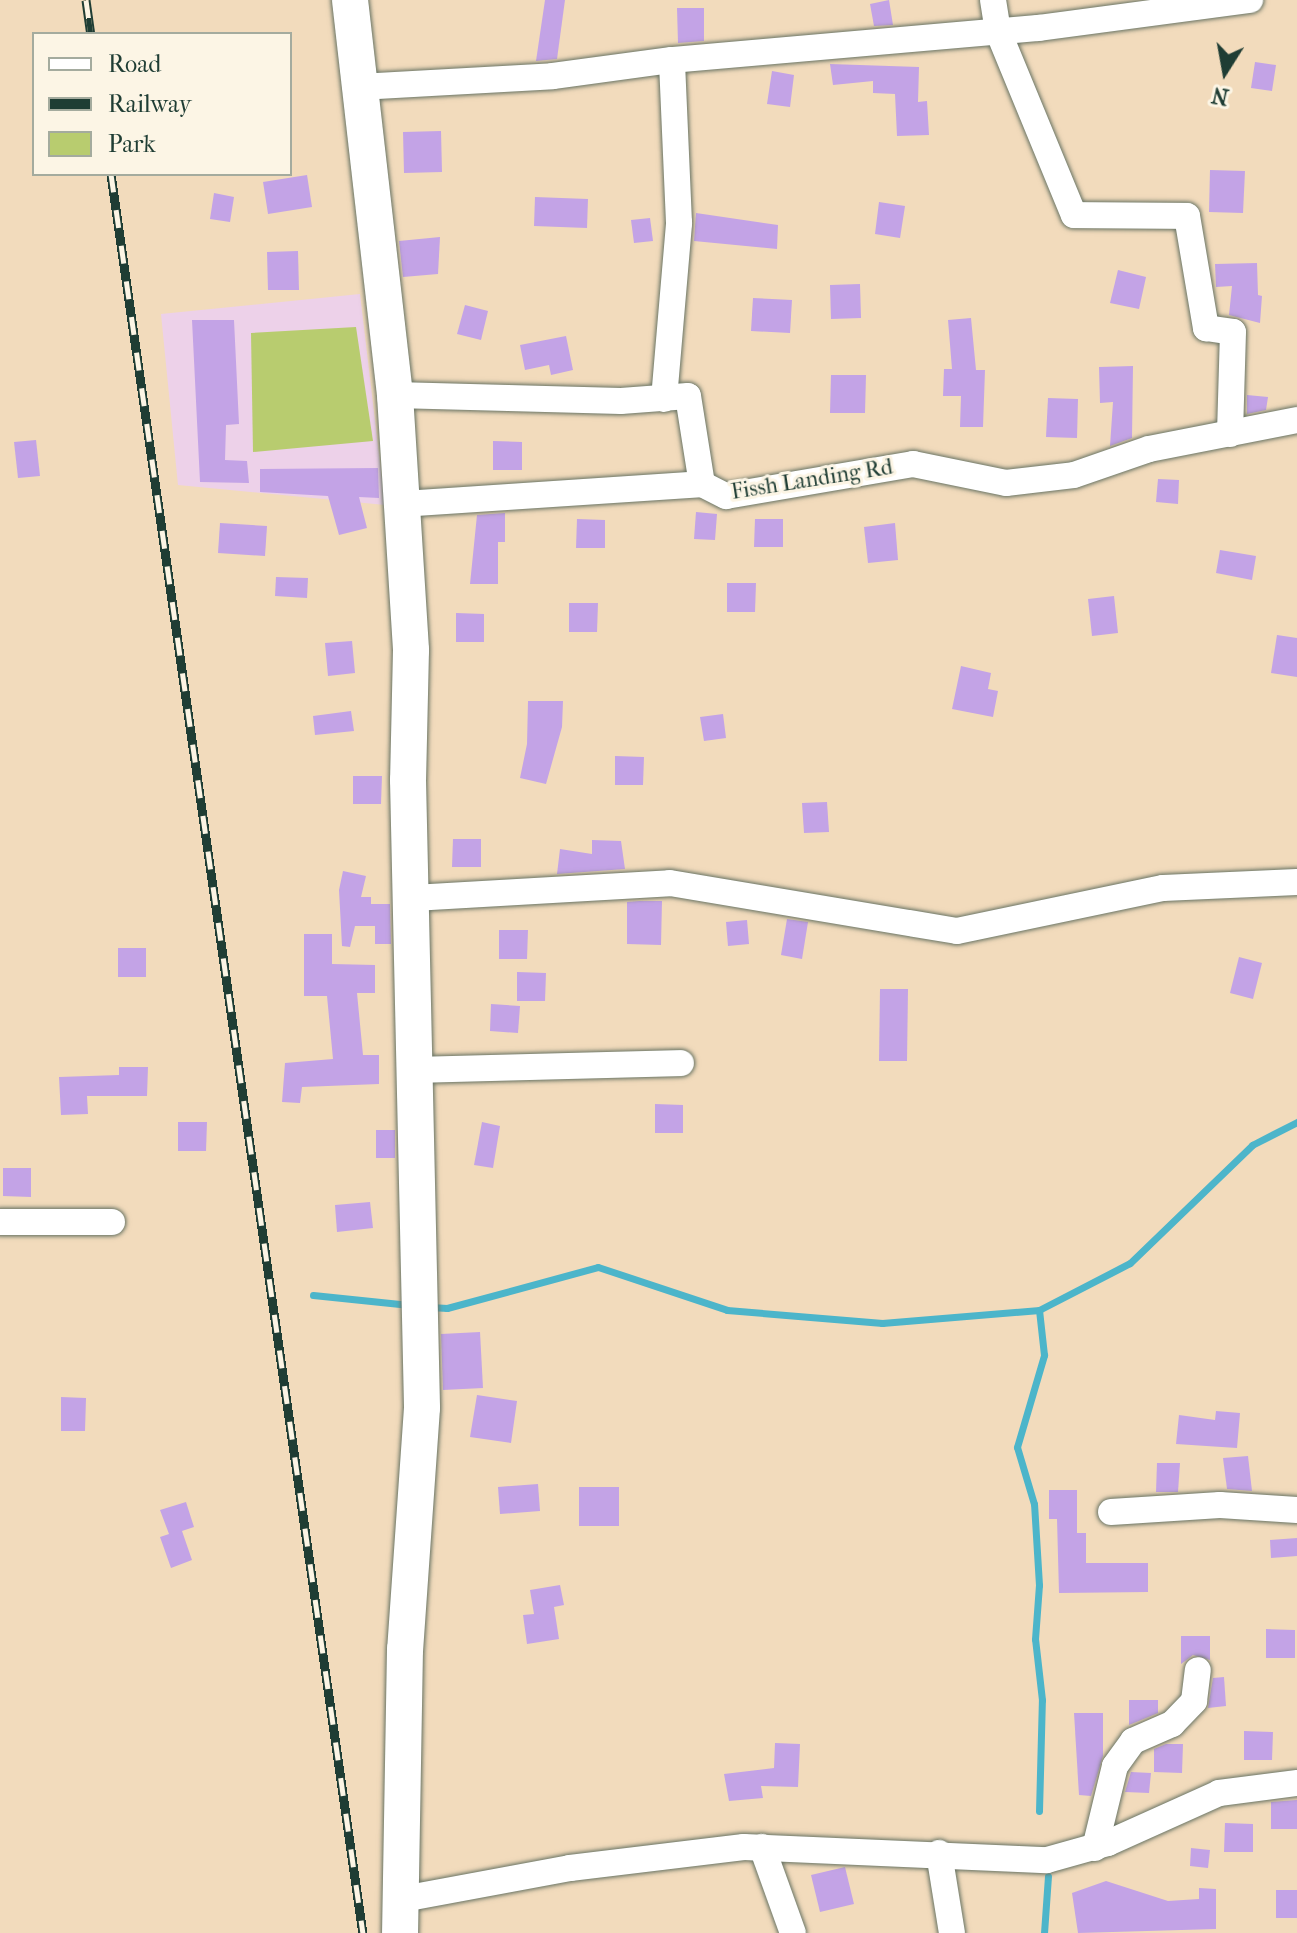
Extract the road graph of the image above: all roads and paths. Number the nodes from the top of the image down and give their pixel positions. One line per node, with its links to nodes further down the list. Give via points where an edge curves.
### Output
1 (350, 0): 6 (main road)
2 (993, 0): 4 (street)
3 (1250, 0): 4 (street)
4 (998, 31): 5 (street); 10 (street, via 1074,215 1187,216 1206,328 1233,332)
5 (672, 60): 6 (street, via 553,76); 8 (street, via 679,223)
6 (359, 87): 7 (main road)
7 (395, 395): 8 (street, Fissh Landing Rd); 12 (main road)
8 (664, 399): 11 (street, Fissh Landing Rd, via 688,396)
9 (1297, 420): 10 (street, Fissh Landing Rd)
10 (1230, 434): 11 (street, Fissh Landing Rd, via 1149,449 1074,475 1006,483 913,464 734,495 718,494)
11 (702, 484): 12 (street)
12 (402, 504): 14 (main road, via 411,650 408,780)
13 (1297, 882): 14 (street, via 1163,888 957,931 670,883)
14 (413, 898): 16 (main road)
15 (681, 1063): 16 (street)
16 (417, 1070): 26 (main road, via 422,1408 405,1649)
17 (0, 1222): 18 (street)
18 (112, 1222)
19 (1297, 1510): 20 (street, via 1220,1505)
20 (1111, 1512)
21 (1198, 1670): 24 (street, via 1194,1701 1172,1724 1133,1741 1115,1766)
22 (1297, 1783): 24 (street, via 1219,1793)
23 (762, 1847): 25 (street); 26 (street, via 570,1868); 27 (street)
24 (1095, 1848): 25 (street, via 1047,1860)
25 (939, 1853): 28 (street)
26 (402, 1916)
27 (793, 1933)
28 (952, 1933)

